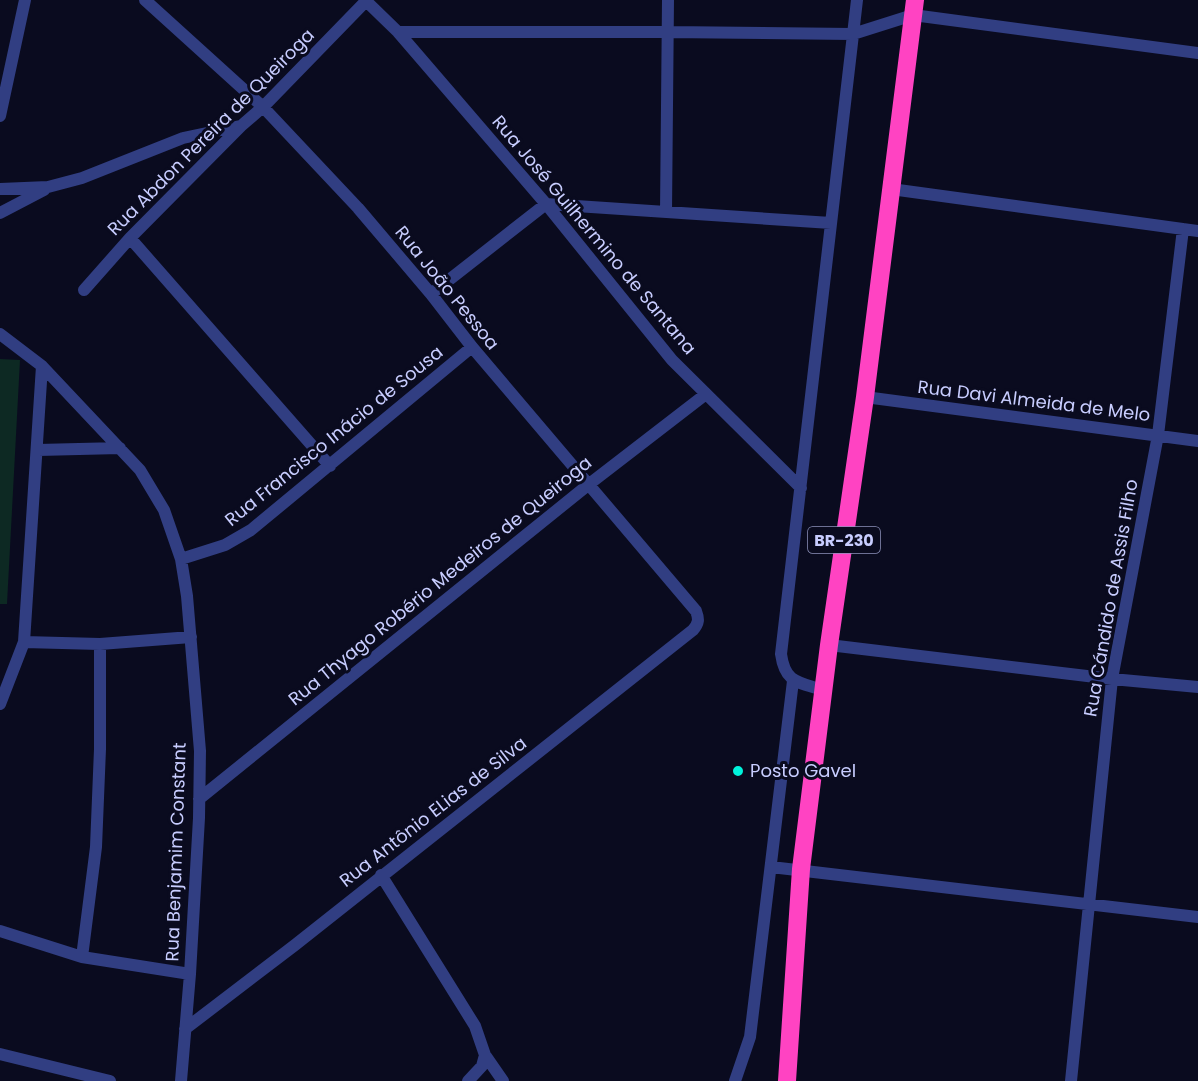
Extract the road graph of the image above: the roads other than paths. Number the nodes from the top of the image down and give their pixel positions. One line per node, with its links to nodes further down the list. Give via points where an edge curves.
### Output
1 (26, 0): 12 (street)
2 (145, 0): 11 (street, Rua João Pessoa)
3 (668, 0): 8 (street)
4 (857, 0): 9 (street)
5 (365, 1): 7 (street, Rua José Guilhermino de Santana); 11 (street, Rua Abdon Pereira de Queiroga)
6 (914, 7): 9 (street); 10 (street); 16 (highway, BR-230)
7 (398, 32): 8 (street); 17 (street, Rua José Guilhermino de Santana)
8 (668, 32): 9 (street); 18 (street)
9 (853, 34): 20 (street)
10 (1198, 53)
11 (263, 107): 13 (street, Rua Abdon Pereira de Queiroga); 25 (street, Rua João Pessoa, via 358,208)
12 (0, 116)
13 (241, 126): 14 (street, via 183,138 82,178); 23 (street, Rua Abdon Pereira de Queiroga)
14 (48, 187): 15 (street); 19 (street)
15 (0, 189)
16 (891, 189): 21 (street); 30 (highway, BR-230)
17 (546, 204): 18 (street); 25 (street); 29 (street, Rua José Guilhermino de Santana, via 672,360)
18 (666, 212): 20 (street)
19 (0, 213)
20 (831, 223): 37 (street)
21 (1184, 229): 22 (street); 31 (street, Rua Cándido de Assis Filho)
22 (1198, 231)
23 (130, 238): 24 (street, Rua Abdon Pereira de Queiroga); 35 (street)
24 (84, 290)
25 (431, 294): 27 (street, Rua João Pessoa)
26 (0, 334): 28 (street, Rua Benjamim Constant)
27 (472, 347): 35 (street, Rua Francisco Inácio de Sousa); 36 (street, Rua João Pessoa)
28 (42, 366): 33 (street, Rua Benjamim Constant); 34 (street)
29 (706, 394): 36 (street, Rua Thyago Robério Medeiros de Queiroga); 37 (street, Rua José Guilhermino de Santana)
30 (865, 397): 31 (street, Rua Davi Almeida de Melo); 43 (highway, BR-230)
31 (1158, 435): 32 (street, Rua Davi Almeida de Melo); 44 (street, Rua Cándido de Assis Filho)
32 (1198, 441)
33 (120, 448): 34 (street); 38 (street, Rua Benjamim Constant, via 154,491)
34 (38, 450): 41 (street)
35 (330, 466): 38 (street, Rua Francisco Inácio de Sousa, via 251,530 225,545)
36 (588, 484): 39 (street, Rua João Pessoa); 49 (street, Rua Thyago Robério Medeiros de Queiroga)
37 (801, 488): 45 (street, via 781,654)
38 (182, 559): 40 (street, Rua Benjamim Constant)
39 (698, 618): 52 (street, Rua Antônio ELias de Silva, via 693,630)
40 (191, 637): 42 (street); 49 (street, Rua Benjamim Constant, via 200,751)
41 (24, 642): 42 (street); 48 (street)
42 (100, 644): 56 (street, via 96,847)
43 (828, 645): 44 (street); 47 (highway, BR-230)
44 (1112, 679): 46 (street); 53 (street, Rua Cándido de Assis Filho)
45 (793, 681): 47 (street); 50 (street)
46 (1198, 687)
47 (823, 690): 51 (highway, BR-230)
48 (0, 704)
49 (199, 799): 57 (street, Rua Benjamim Constant)
50 (771, 867): 51 (street); 65 (street, via 750,1037)
51 (801, 869): 53 (street); 66 (highway, BR-230)
52 (381, 875): 58 (street, Rua Antônio ELias de Silva); 60 (street, via 476,1026)
53 (1090, 904): 54 (street); 67 (street, Rua Cándido de Assis Filho)
54 (1198, 917)
55 (0, 931): 56 (street)
56 (82, 957): 57 (street)
57 (190, 974): 58 (street, Rua Benjamim Constant)
58 (185, 1029): 62 (street, Rua Benjamim Constant)
59 (0, 1054): 61 (street)
60 (485, 1055): 63 (street, via 482,1066); 64 (street)
61 (110, 1081)
62 (181, 1081)
63 (468, 1081)
64 (503, 1081)
65 (735, 1081)
66 (787, 1081)
67 (1071, 1081)

